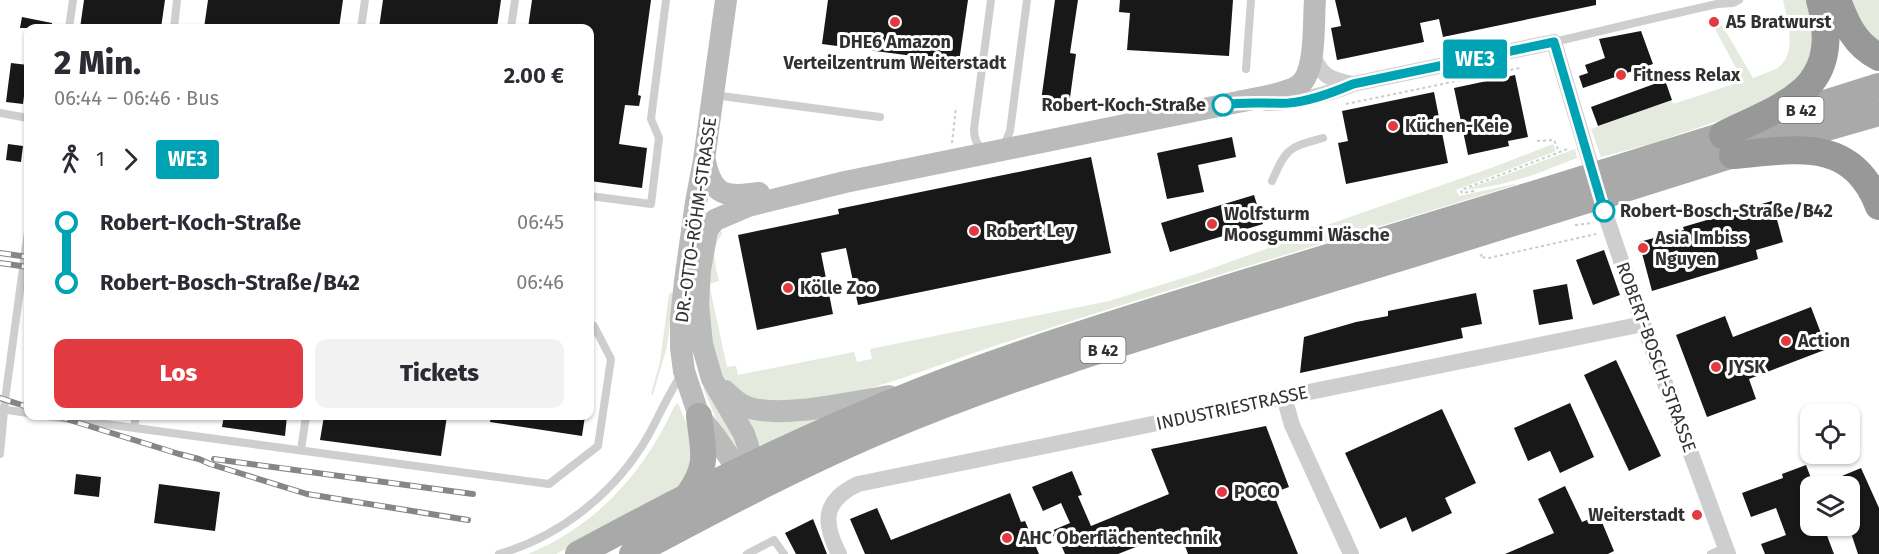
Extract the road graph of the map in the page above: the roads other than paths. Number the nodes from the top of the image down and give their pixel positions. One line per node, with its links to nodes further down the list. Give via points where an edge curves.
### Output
1 (73, 0): 14 (lane)
2 (177, 0): 15 (lane)
3 (365, 0): 16 (lane)
4 (515, 0): 17 (lane)
5 (666, 0): 37 (lane, via 651,119 659,138 651,204)
6 (726, 0): 24 (main road, DR.-OTTO-RÖHM-STRASSE)
7 (990, 0): 32 (lane, via 974,129 978,145)
8 (1027, 0): 32 (lane, via 1010,131 1006,141)
9 (1251, 0): 21 (lane)
10 (1315, 0): 19 (main road)
11 (1739, 0): 18 (lane)
12 (1820, 0): 31 (highway, via 1827,45 1812,82)
13 (1837, 0): 20 (highway, via 1857,41)
14 (70, 24)
15 (174, 24)
16 (362, 24)
17 (512, 24)
18 (1554, 42): 22 (street); 36 (street)
19 (1311, 52): 22 (street, via 1328,78); 25 (main road, via 1307,76 1297,86)
20 (1879, 57)
21 (1246, 69)
22 (1353, 84): 25 (street, via 1292,102)
23 (1879, 86): 31 (main road, B 42)
24 (713, 94): 29 (lane); 33 (main road, DR.-OTTO-RÖHM-STRASSE)
25 (1238, 102): 32 (main road)
26 (0, 113): 28 (lane)
27 (1879, 113): 31 (main road, B 42)
28 (24, 117)
29 (880, 117)
30 (1323, 138): 34 (lane, via 1291,148)
31 (1728, 145): 36 (main road, B 42); 38 (highway, via 1816,151 1841,158 1868,182)
32 (993, 152): 35 (main road)
33 (704, 160): 35 (main road, via 714,187 731,195); 42 (main road, DR.-OTTO-RÖHM-STRASSE, via 682,306)
34 (1272, 181)
35 (845, 183): 43 (main road, DR.-OTTO-RÖHM-STRASSE, via 748,206 711,224 699,292 699,326)
36 (1595, 187): 40 (street, ROBERT-BOSCH-STRASSE); 44 (main road, B 42, via 1137,315); 56 (main road, B 42, via 1050,368 882,430)
37 (594, 197)
38 (1879, 206)
39 (24, 270): 46 (lane)
40 (1642, 324): 45 (street, INDUSTRIESTRASSE); 58 (street, ROBERT-BOSCH-STRASSE)
41 (594, 326): 53 (lane, via 611,359 598,446 549,484)
42 (684, 371): 48 (main road, DR.-OTTO-RÖHM-STRASSE); 60 (lane, via 647,437 605,491 559,528)
43 (712, 379): 44 (main road, via 736,401 764,410 823,407); 55 (main road, DR.-OTTO-RÖHM-STRASSE, via 744,434)
44 (917, 392): 55 (main road, B 42)
45 (1284, 397): 59 (street, via 1292,425); 65 (street, INDUSTRIESTRASSE, via 858,484 843,492 831,507 827,523)
46 (3, 410): 47 (lane); 54 (lane)
47 (24, 413)
48 (699, 416): 55 (main road, DR.-OTTO-RÖHM-STRASSE); 57 (main road, via 705,456 697,482)
49 (78, 420): 52 (lane)
50 (135, 420): 52 (lane)
51 (305, 420): 53 (lane)
52 (134, 427): 53 (lane)
53 (301, 450)
54 (0, 454)
55 (744, 467): 56 (main road, DR.-OTTO-RÖHM-STRASSE); 57 (main road, B 42)
56 (754, 489): 62 (main road, B 42)
57 (688, 495): 61 (main road, B 42)
58 (1721, 552)
59 (1347, 553)
60 (500, 554)
61 (578, 554)
62 (632, 554)
63 (747, 554): 64 (lane, via 774,540)
64 (784, 554)
65 (839, 554)

